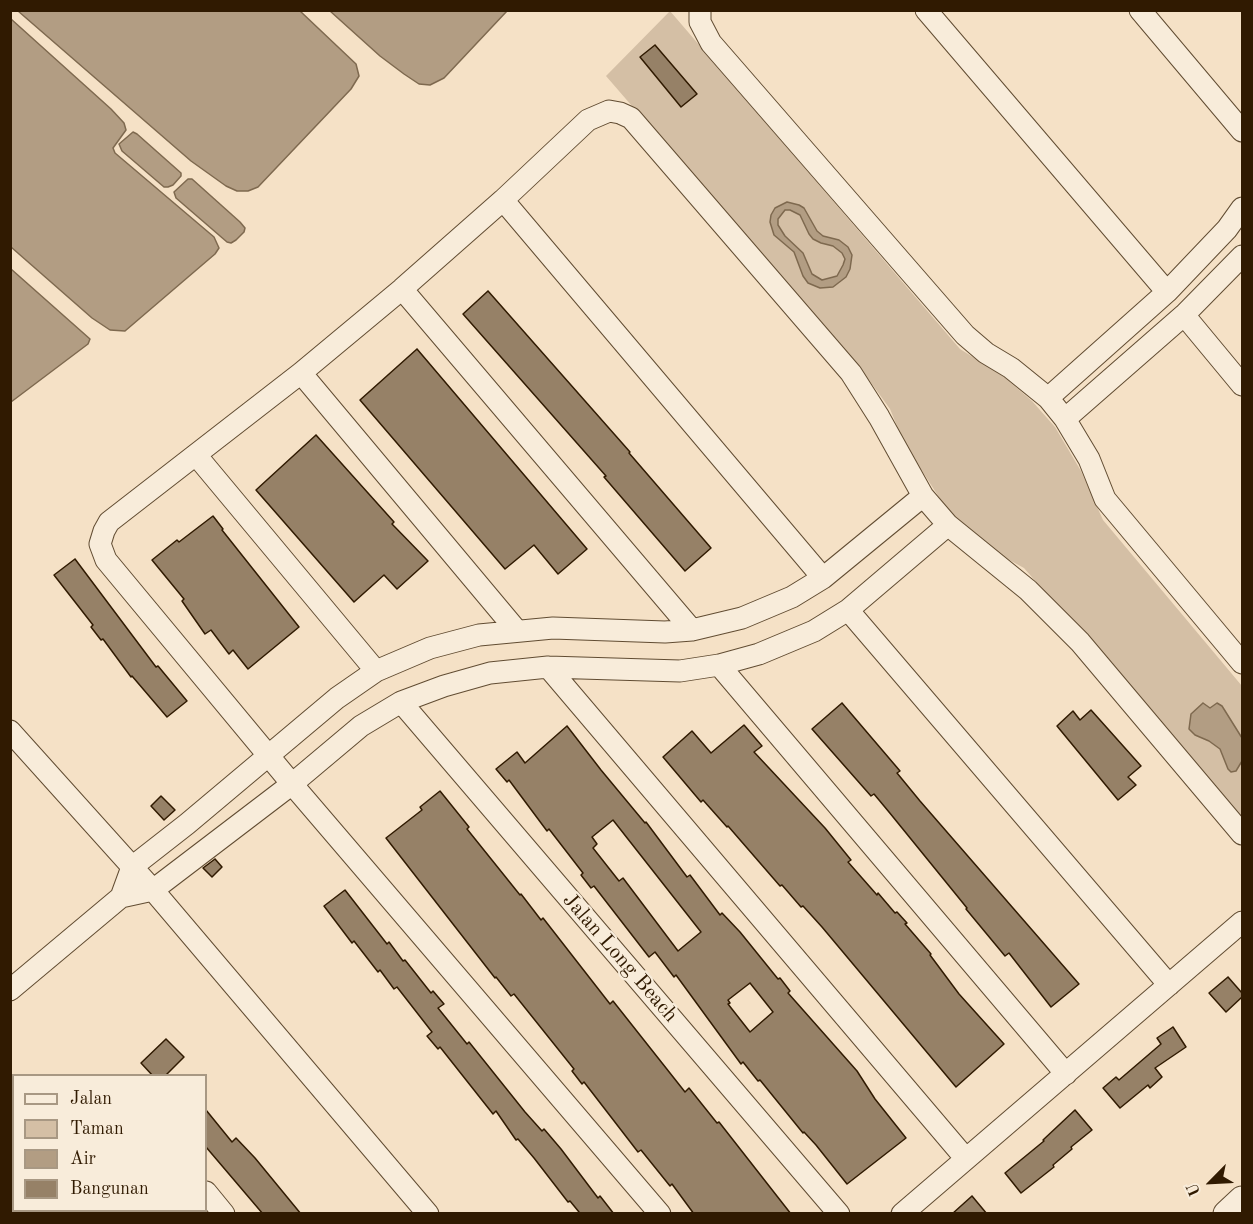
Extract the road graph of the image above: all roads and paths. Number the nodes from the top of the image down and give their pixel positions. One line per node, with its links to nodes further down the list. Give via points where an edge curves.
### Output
1 (700, 10): 13 (street, via 700,22 711,43 964,335)
2 (926, 10): 9 (street)
3 (1140, 10): 4 (street)
4 (1242, 131)
5 (503, 200): 8 (street); 16 (street, via 588,120 609,111 631,118 851,373); 18 (street)
6 (1242, 208): 9 (street)
7 (1242, 256): 10 (street)
8 (402, 289): 11 (street); 20 (street)
9 (1167, 292): 13 (street)
10 (1184, 315): 12 (street); 14 (street)
11 (300, 373): 15 (street); 21 (street)
12 (1242, 385)
13 (1048, 398): 14 (street)
14 (1065, 419): 22 (street, via 1089,459 1105,499)
15 (196, 455): 25 (street); 28 (street, via 109,522 100,544 106,560)
16 (923, 496): 17 (street); 18 (street)
17 (948, 525): 19 (street); 30 (street, via 1028,590 1080,642)
18 (823, 578): 20 (street, via 792,597 742,618)
19 (848, 610): 23 (street, via 759,654); 36 (street)
20 (692, 630): 21 (street)
21 (517, 631): 25 (street, via 479,635 430,648)
22 (1242, 663)
23 (719, 665): 24 (street, via 680,671); 37 (street)
24 (548, 668): 26 (street, via 490,674); 38 (street)
25 (376, 671): 28 (street, via 337,698)
26 (401, 702): 29 (street, via 362,726); 44 (street, Jalan Long Beach)
27 (10, 731): 31 (street)
28 (269, 756): 29 (street); 31 (street)
29 (292, 784): 32 (street); 43 (street)
30 (1242, 834)
31 (132, 867): 32 (street); 33 (street)
32 (153, 890): 33 (street); 41 (street)
33 (121, 897): 35 (street)
34 (1242, 922): 36 (street)
35 (14, 980)
36 (1169, 985): 37 (street)
37 (1066, 1074): 38 (street)
38 (966, 1159): 45 (street)
39 (207, 1193): 42 (street)
40 (1242, 1200): 46 (street)
41 (424, 1212)
42 (224, 1214)
43 (660, 1214)
44 (839, 1214)
45 (902, 1214)
46 (1227, 1214)

